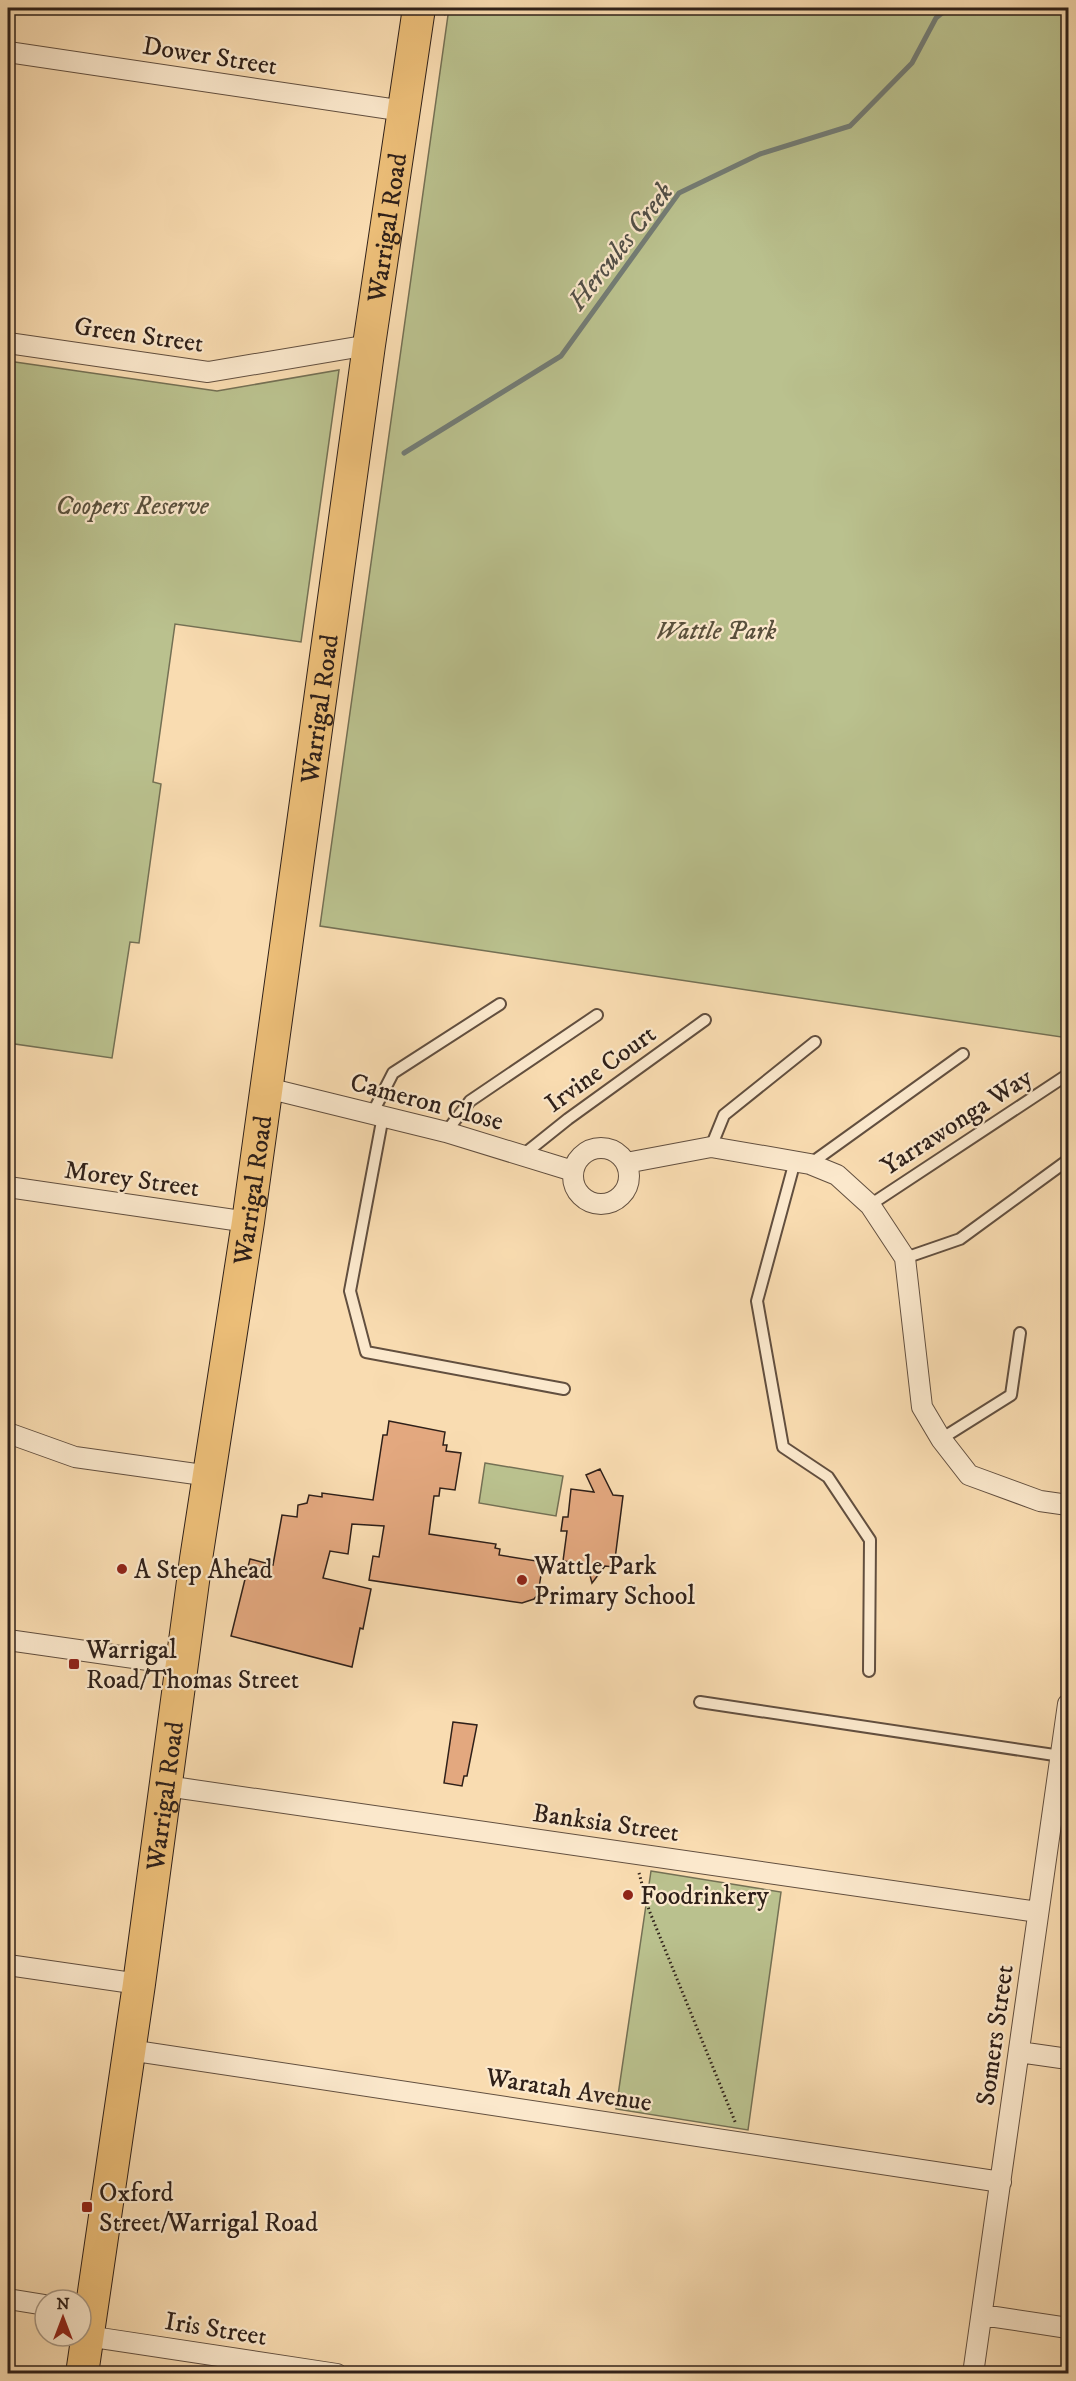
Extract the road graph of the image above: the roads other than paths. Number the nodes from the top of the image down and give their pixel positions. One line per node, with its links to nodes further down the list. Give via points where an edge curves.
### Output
1 (419, 8): 3 (main road, Warrigal Road)
2 (8, 52): 3 (street, Dower Street)
3 (404, 111): 5 (main road, Warrigal Road)
4 (8, 343): 5 (street, Green Street, via 208,372)
5 (369, 345): 12 (main road, Warrigal Road)
6 (500, 1004): 13 (lane, via 393,1073)
7 (597, 1015): 14 (lane, via 470,1101)
8 (705, 1020): 16 (lane, Irvine Court)
9 (815, 1042): 15 (lane, via 724,1115)
10 (963, 1054): 18 (lane)
11 (1067, 1075): 22 (lane, Yarrawonga Way)
12 (267, 1088): 13 (street, Cameron Close); 23 (main road, Warrigal Road)
13 (378, 1115): 14 (street, Cameron Close); 26 (lane, via 350,1291 366,1352)
14 (446, 1132): 16 (street, Cameron Close)
15 (711, 1147): 18 (street); 19 (street)
16 (523, 1155): 20 (street, Cameron Close)
17 (1068, 1160): 24 (lane, via 960,1239)
18 (802, 1163): 22 (street, via 837,1175); 33 (lane, via 757,1301 783,1447 828,1477 870,1540)
19 (626, 1164): 20 (street, via 614,1152 597,1148 581,1156); 20 (street, via 627,1187 609,1203 588,1202 581,1196)
20 (573, 1171)
21 (8, 1187): 23 (street, Morey Street)
22 (870, 1205): 24 (street)
23 (248, 1222): 29 (main road, Warrigal Road)
24 (905, 1258): 28 (street, via 922,1407)
25 (1020, 1333): 28 (lane, via 1011,1395)
26 (564, 1389)
27 (8, 1433): 29 (street, via 75,1457)
28 (941, 1439): 30 (street, via 969,1475 1041,1501)
29 (210, 1476): 32 (main road, Warrigal Road)
30 (1068, 1505)
31 (8, 1640): 32 (street)
32 (183, 1665): 37 (main road, Warrigal Road)
33 (868, 1671)
34 (700, 1702): 36 (lane)
35 (1068, 1704): 36 (street, Somers Street)
36 (1061, 1756): 38 (street, Somers Street)
37 (166, 1786): 38 (street, Banksia Street); 40 (main road, Warrigal Road)
38 (1038, 1912): 42 (street, Somers Street)
39 (8, 1965): 40 (street)
40 (139, 1984): 41 (main road, Warrigal Road)
41 (129, 2050): 44 (street, Waratah Avenue); 45 (main road, Warrigal Road)
42 (1019, 2052): 43 (street); 44 (street, Somers Street)
43 (1068, 2059)
44 (1001, 2182): 48 (street, Somers Street)
45 (91, 2288)
46 (8, 2299): 47 (street)
47 (33, 2303)
48 (982, 2315): 50 (street); 54 (street, Somers Street)
49 (93, 2321): 53 (street, Iris Street)
50 (1068, 2328)
51 (84, 2348): 52 (main road, Warrigal Road)
52 (82, 2373)
53 (337, 2373)
54 (973, 2373)

